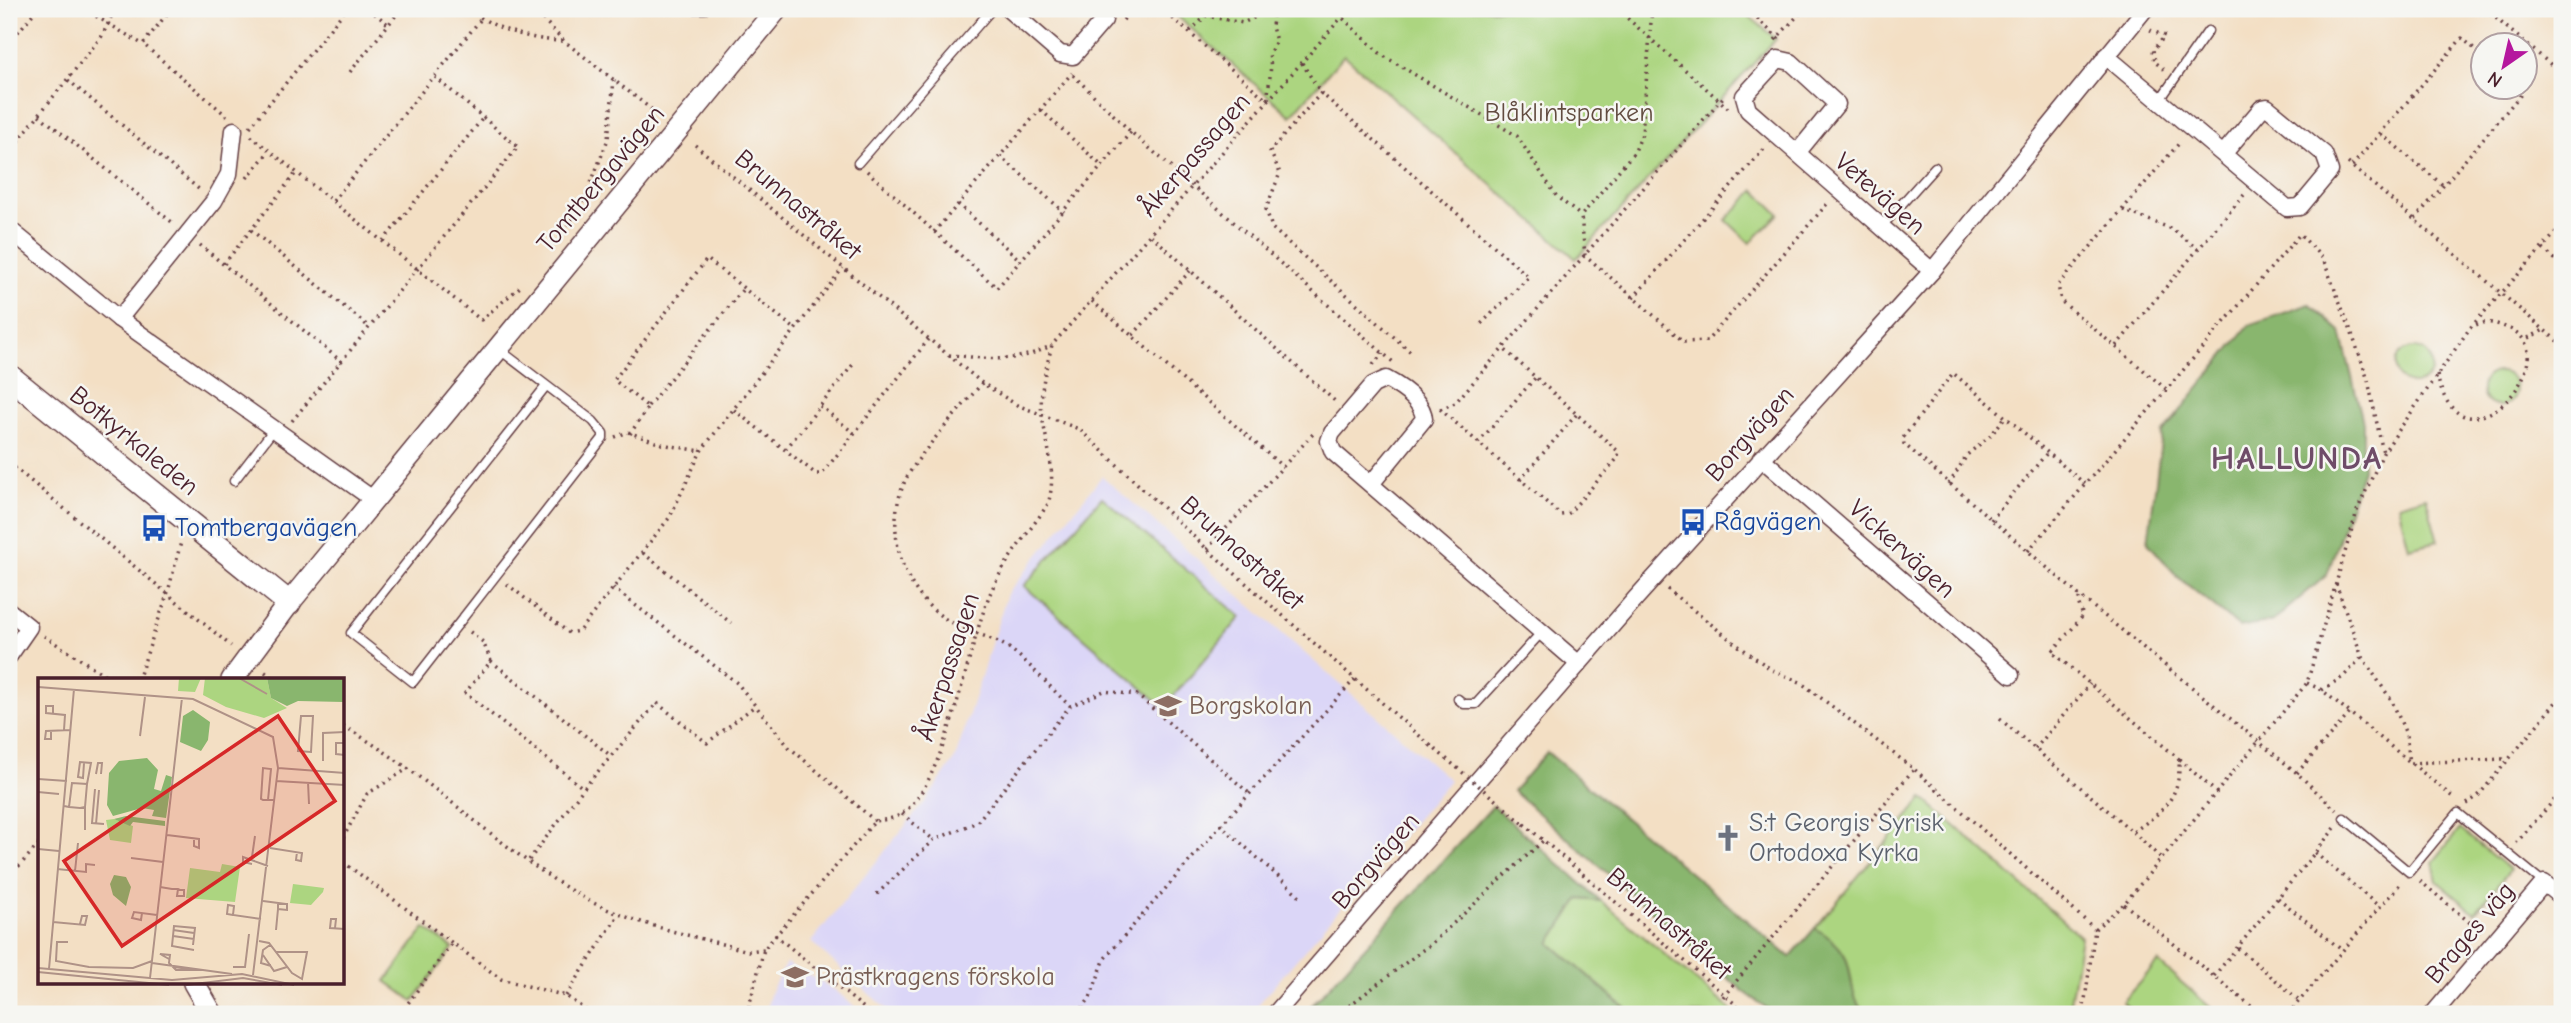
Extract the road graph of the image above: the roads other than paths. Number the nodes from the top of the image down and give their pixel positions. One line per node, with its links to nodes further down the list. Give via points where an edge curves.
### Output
1 (691, 9): 2 (lane)
2 (705, 9)
3 (777, 9): 20 (street, Tomtbergavägen)
4 (992, 9): 14 (lane)
5 (1008, 9): 6 (street, via 1060,54 1073,56 1104,20)
6 (1105, 9)
7 (2145, 9): 9 (street, Borgvägen)
8 (2208, 31): 10 (lane)
9 (2106, 56): 10 (street); 18 (street, Borgvägen)
10 (2159, 101): 13 (street)
11 (240, 130): 19 (street, via 229,174 214,201)
12 (1797, 153): 12 (street, Vetevägen, via 1837,104 1791,62 1778,59 1744,96 1748,110); 16 (street, Vetevägen)
13 (2224, 153): 13 (street, via 2267,107 2324,154 2330,171 2300,207 2287,208)
14 (858, 163)
15 (1935, 167): 16 (lane)
16 (1881, 227): 18 (street, Vetevägen)
17 (9, 229): 19 (street)
18 (1932, 271): 24 (street, Borgvägen)
19 (119, 319): 23 (street)
20 (498, 348): 22 (lane); 27 (street, Tomtbergavägen)
21 (9, 376): 28 (main road, Botkyrkaleden)
22 (546, 386): 22 (lane, via 593,421 603,438 412,682 351,633)
23 (282, 427): 25 (lane); 27 (street)
24 (1761, 458): 32 (street, Borgvägen); 33 (street, Vickervägen)
25 (233, 481)
26 (1371, 484): 26 (street, via 1424,419 1417,402 1386,379 1373,385 1329,441 1333,452); 30 (street)
27 (374, 500): 28 (street, Tomtbergavägen)
28 (289, 603): 34 (street, Tomtbergavägen)
29 (9, 611): 31 (street, via 29,627)
30 (1541, 634): 32 (street); 35 (lane, via 1476,704 1464,704)
31 (9, 656)
32 (1579, 664): 41 (street, Borgvägen)
33 (2011, 675)
34 (233, 678)
35 (1458, 698)
36 (2344, 818): 37 (lane, Brages väg, via 2409,872 2458,813)
37 (2544, 883): 38 (street, Brages väg); 42 (street, Brages väg)
38 (2562, 898)
39 (195, 984): 40 (street)
40 (212, 1014)
41 (1275, 1014)
42 (2433, 1014)

